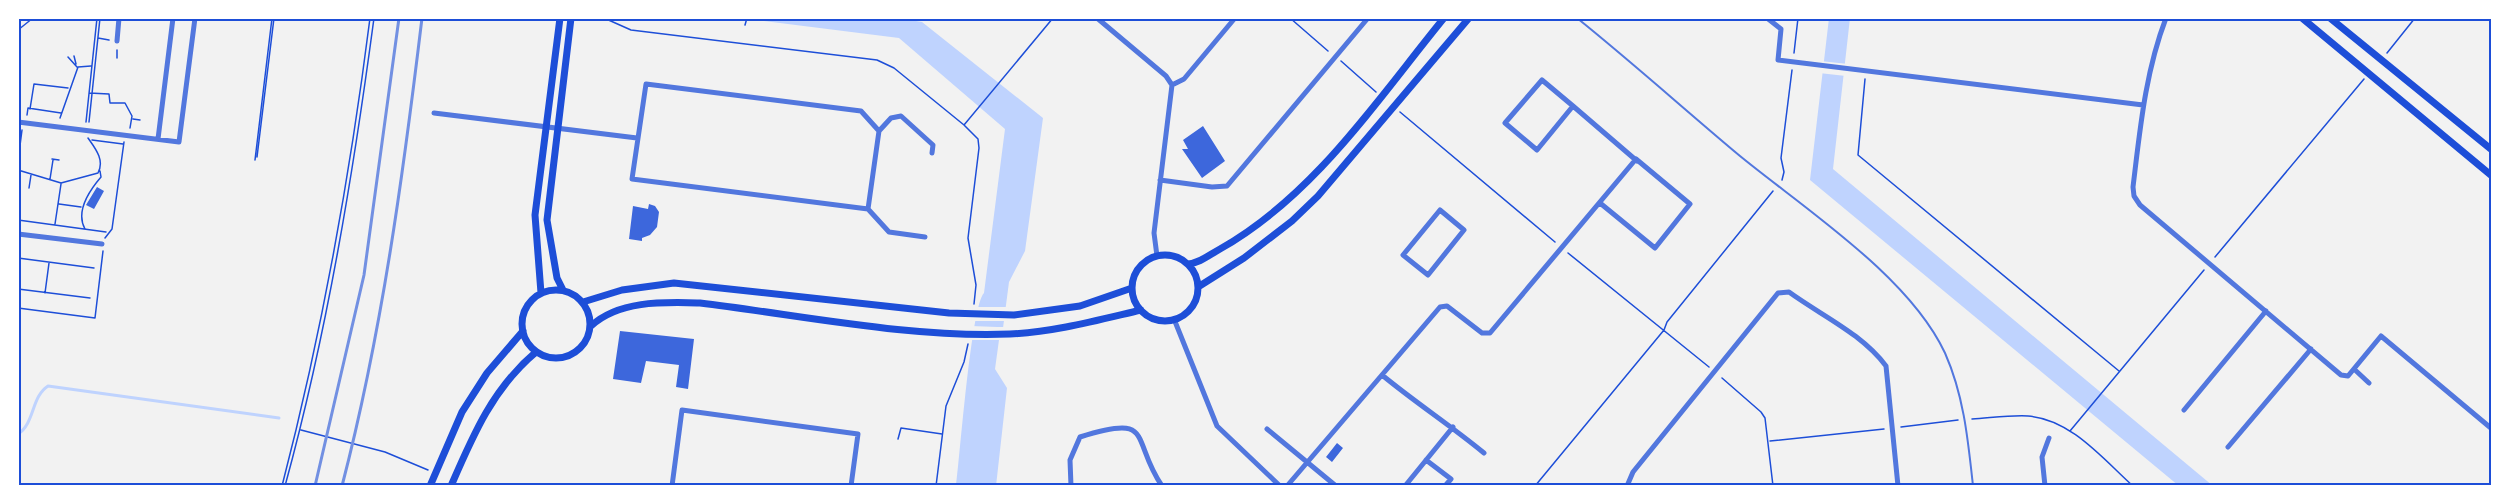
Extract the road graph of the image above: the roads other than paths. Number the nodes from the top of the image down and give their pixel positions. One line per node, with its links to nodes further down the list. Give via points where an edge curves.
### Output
1 (119, 18): 16 (street)
2 (172, 18): 26 (street)
3 (195, 18): 26 (street, via 179,142)
4 (560, 18): 22 (main road)
5 (571, 18): 23 (main road)
6 (1097, 18): 17 (street)
7 (1235, 18): 17 (street, via 1184,79)
8 (1368, 18): 31 (street, via 1227,186)
9 (1444, 18): 39 (main road, via 1334,152 1287,201 1238,239 1197,263)
10 (1469, 18): 40 (main road, via 1318,196 1244,258)
11 (1577, 18): 77 (lane, via 1845,240 1906,296 1944,353 1966,419)
12 (1767, 18): 18 (street, via 1780,29 1778,60 1793,64)
13 (2166, 18): 18 (street, via 2154,50)
14 (2302, 18): 30 (main road)
15 (2330, 18): 27 (main road)
16 (117, 41)
17 (1172, 85): 31 (street)
18 (2143, 105): 46 (street, via 2134,196)
19 (1573, 106): 19 (street, via 1537,150 1505,123 1542,80); 29 (street)
20 (434, 113): 22 (street)
21 (20, 122): 26 (street, via 86,126)
22 (545, 127): 23 (street); 43 (main road, via 535,215)
23 (558, 128): 25 (street); 42 (main road, via 547,220 557,278)
24 (879, 131): 25 (street, via 861,111 646,84); 28 (street, via 891,118 901,116 933,145); 33 (street)
25 (637, 138): 33 (street, via 632,179)
26 (158, 139)
27 (2492, 150)
28 (932, 153)
29 (1639, 162): 32 (street, via 1636,159); 32 (street, via 1690,204 1655,248)
30 (2492, 176)
31 (1160, 180): 38 (street, via 1154,233)
32 (1600, 203): 53 (street, via 1490,333 1482,333 1448,306 1440,307)
33 (868, 209): 36 (street, via 889,232)
34 (1464, 230): 34 (street, via 1428,275 1403,255 1440,210)
35 (18, 234): 37 (street)
36 (925, 237)
37 (102, 244)
38 (1157, 256): 39 (main road, via 1179,257); 41 (main road, via 1139,267)
39 (1188, 264): 40 (main road)
40 (1198, 287): 47 (main road, via 1191,307)
41 (1132, 288): 44 (main road, via 1080,306 1014,315 949,314 674,283 622,290); 45 (main road)
42 (563, 290): 43 (main road); 44 (main road)
43 (541, 293): 49 (main road, via 524,314)
44 (583, 302): 48 (main road)
45 (1141, 310): 47 (main road, via 1156,319); 48 (main road, via 1012,334 948,334 668,302 606,314)
46 (2266, 311): 50 (street); 55 (street)
47 (1174, 319): 70 (street, via 1217,426)
48 (591, 326): 51 (main road, via 586,341 567,357)
49 (523, 331): 51 (main road); 64 (main road, via 462,412)
50 (2311, 349): 52 (street, via 2341,375 2348,376); 60 (street)
51 (536, 352): 65 (main road, via 492,399)
52 (2354, 369): 54 (street); 58 (street, via 2381,336)
53 (1382, 375): 56 (street, via 1420,407); 63 (street)
54 (2369, 383)
55 (2184, 410)
56 (1453, 427): 61 (street); 62 (street)
57 (1267, 429): 63 (street)
58 (2492, 429)
59 (2049, 438): 78 (street, via 2042,457)
60 (2228, 447)
61 (1484, 453)
62 (1426, 460): 73 (street); 74 (street, via 1451,479)
63 (1308, 462): 71 (street); 72 (street)
64 (430, 486)
65 (451, 486)
66 (672, 486): 67 (street, via 682,410 858,434)
67 (851, 486)
68 (1071, 486): 69 (street, via 1070,460 1080,437 1114,428 1132,429 1141,437)
69 (1162, 486)
70 (1280, 486)
71 (1287, 486)
72 (1336, 486)
73 (1405, 486)
74 (1445, 486)
75 (1627, 486): 76 (street, via 1633,472 1778,293 1789,292 1821,315 1839,322 1886,366)
76 (1898, 486)
77 (1973, 486)
78 (2045, 486)

